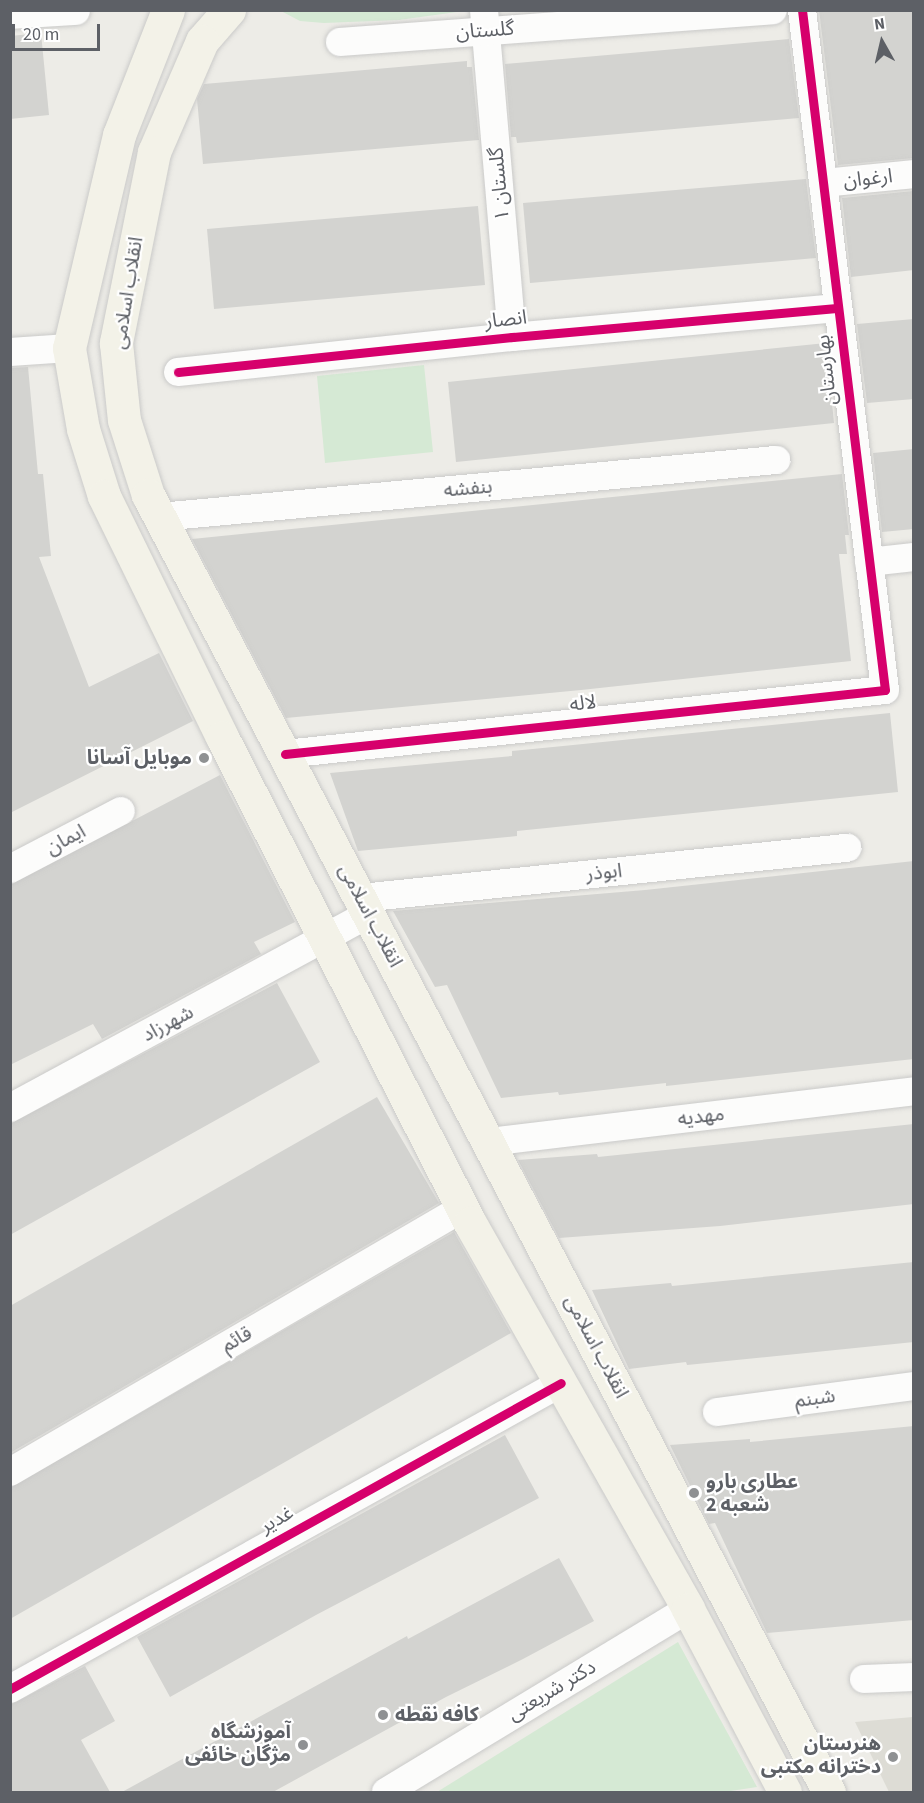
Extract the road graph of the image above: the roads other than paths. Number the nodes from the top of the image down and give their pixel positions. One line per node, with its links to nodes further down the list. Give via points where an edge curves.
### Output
1 (168, 10): 13 (main road, انقلاب اسلامی, via 119,135)
2 (229, 10): 17 (main road, انقلاب اسلامی, via 202,41 154,152 116,343 124,420 148,495)
3 (773, 10): 7 (street, گلستان)
4 (801, 10): 10 (street, بهارستان)
5 (76, 11): 6 (street)
6 (10, 15)
7 (485, 21): 8 (street, گلستان); 12 (street, گلستان ۱)
8 (340, 42)
9 (914, 174): 10 (street, ارغوان)
10 (823, 183): 11 (street, بهارستان)
11 (838, 308): 12 (street, انصار); 19 (street, بهارستان)
12 (512, 337): 15 (street, انصار)
13 (69, 348): 14 (street); 26 (main road, انقلاب اسلامی, via 83,429 104,496)
14 (10, 351)
15 (178, 372)
16 (776, 460): 17 (street, بنفشه)
17 (160, 517): 21 (main road, انقلاب اسلامی)
18 (914, 557): 19 (street)
19 (870, 562): 20 (street, بهارستان)
20 (885, 690): 21 (street, لاله)
21 (285, 754): 25 (main road, انقلاب اسلامی)
22 (121, 811): 24 (street, ایمان)
23 (847, 848): 25 (street, ابوذر)
24 (10, 869)
25 (365, 906): 26 (street, شهرزاد); 29 (main road, انقلاب اسلامی)
26 (325, 939): 28 (street, شهرزاد); 30 (main road, انقلاب اسلامی)
27 (914, 1091): 29 (street, مهدیه)
28 (10, 1108)
29 (489, 1142): 41 (main road, انقلاب اسلامی)
30 (463, 1208): 31 (main road, انقلاب اسلامی); 34 (street, قائم)
31 (561, 1383): 35 (main road, انقلاب اسلامی); 38 (street, غدیر)
32 (914, 1386): 33 (street, شبنم)
33 (717, 1412)
34 (10, 1472)
35 (688, 1609): 39 (street, دکتر شریعتی); 40 (main road, انقلاب اسلامی)
36 (914, 1677): 37 (street)
37 (864, 1679)
38 (10, 1689)
39 (386, 1792)
40 (784, 1792)
41 (829, 1792)

